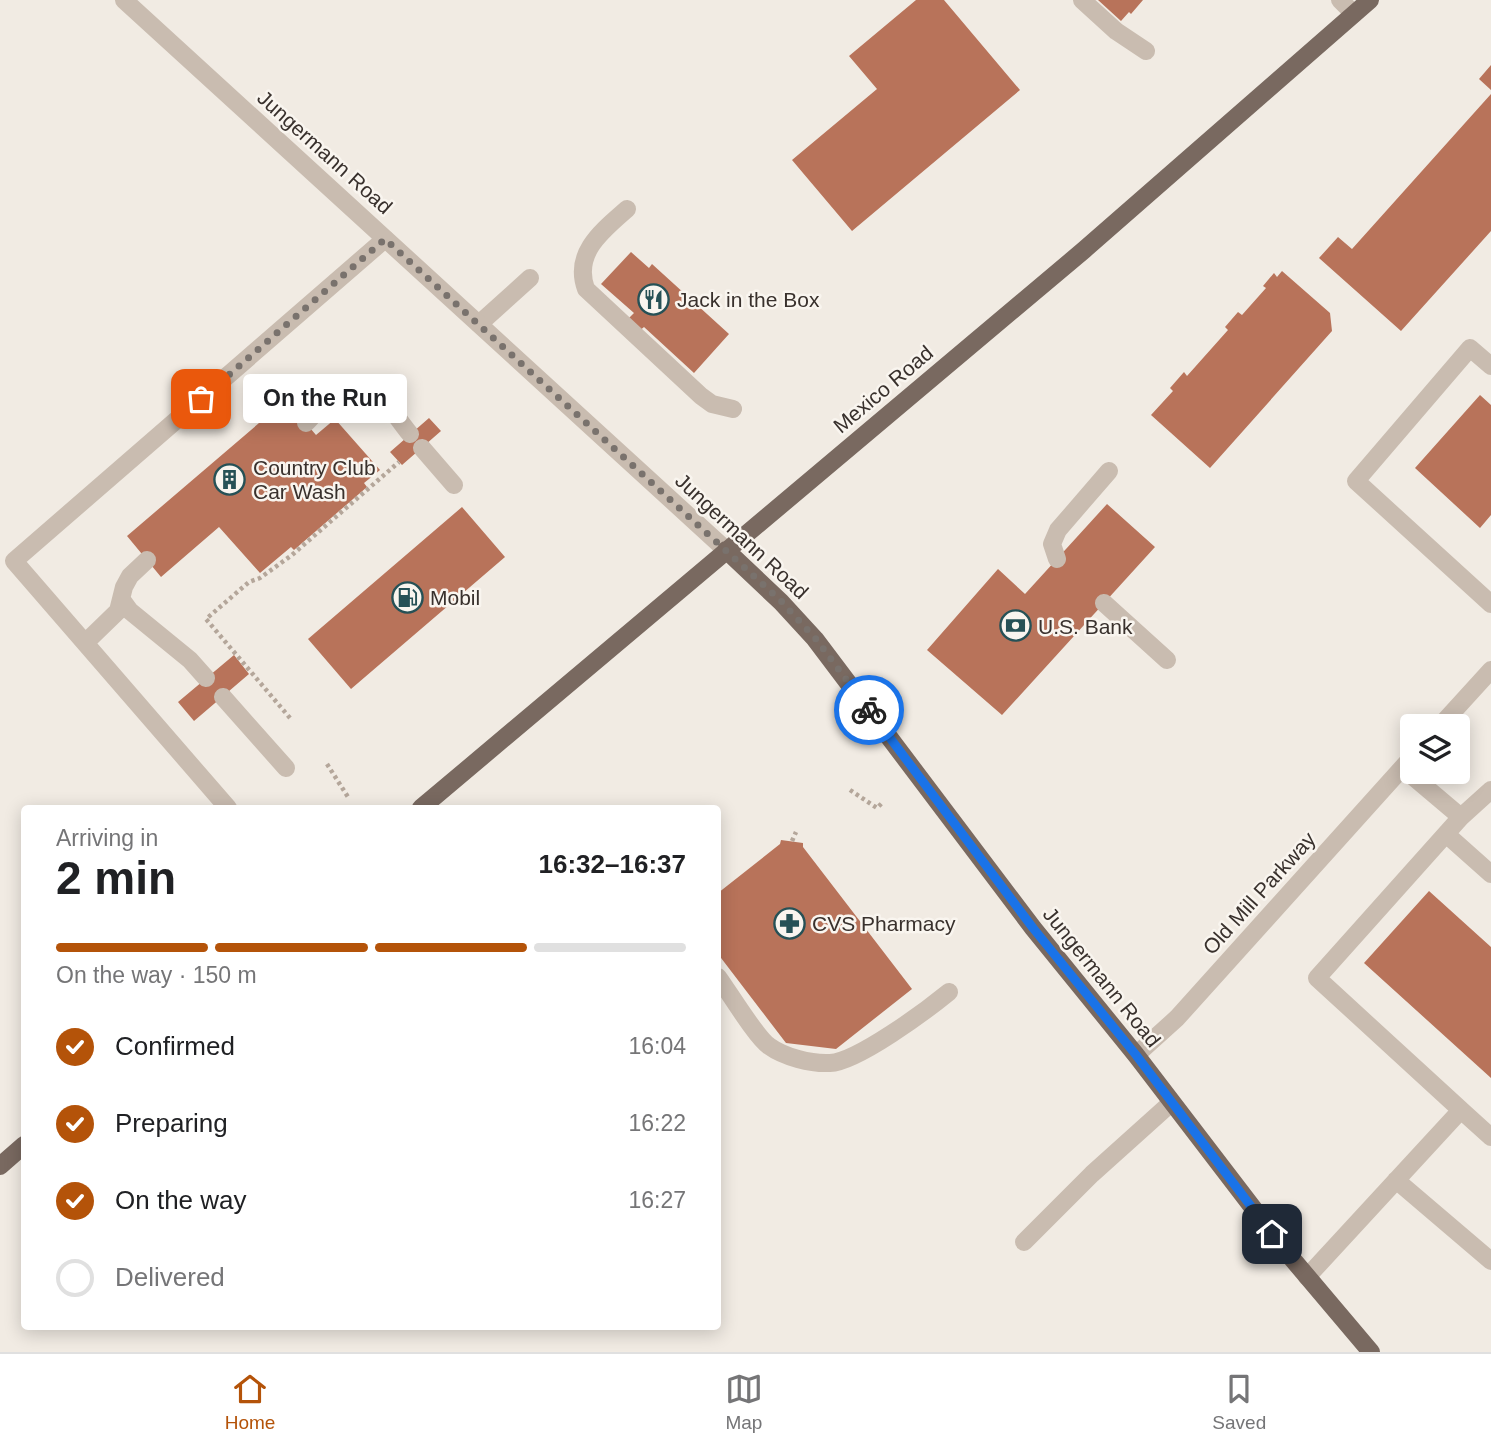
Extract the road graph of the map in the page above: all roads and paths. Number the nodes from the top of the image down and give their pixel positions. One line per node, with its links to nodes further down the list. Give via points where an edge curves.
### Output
1 (124, 0): 8 (street, Jungermann Road)
2 (1082, 0): 6 (street)
3 (1340, 0): 5 (street)
4 (1370, 0): 5 (main road, Mexico Road)
5 (1354, 14): 17 (main road, Mexico Road, via 1084,250)
6 (1146, 51)
7 (627, 209): 12 (street, via 588,248 582,276 586,289 701,397)
8 (385, 239): 10 (street, Jungermann Road); 23 (street, via 14,561)
9 (530, 278): 10 (street)
10 (479, 324): 17 (street, Jungermann Road)
11 (1491, 366): 22 (street, via 1470,348 1356,481)
12 (733, 409)
13 (306, 423): 16 (street, via 346,385 372,388)
14 (399, 462): 29 (path, via 292,555 249,582 206,619)
15 (1109, 471): 18 (street, via 1058,530 1052,544)
16 (454, 485)
17 (726, 550): 39 (main road, Mexico Road); 47 (main road, Jungermann Road, via 816,639 1033,928)
18 (1057, 559)
19 (147, 560): 20 (street, via 130,576)
20 (122, 600): 23 (street, via 110,621); 26 (street)
21 (1104, 603): 24 (street)
22 (1491, 604)
23 (85, 643): 38 (street)
24 (1167, 660)
25 (1491, 670): 28 (street)
26 (206, 678)
27 (223, 697): 31 (street)
28 (1451, 714)
29 (290, 719)
30 (327, 764): 36 (path)
31 (286, 768)
32 (1400, 771): 47 (street, Old Mill Parkway, via 1177,1018)
33 (1429, 784): 40 (street)
34 (850, 790): 37 (path, via 877,808)
35 (1491, 790): 40 (street)
36 (348, 797)
37 (883, 802)
38 (225, 805)
39 (425, 805)
40 (1461, 817): 42 (street)
41 (796, 832): 43 (path)
42 (1446, 834): 44 (street); 49 (street, via 1317,978)
43 (792, 841)
44 (1491, 874)
45 (721, 981): 46 (street, via 766,1045 783,1055 832,1064 856,1054)
46 (949, 992)
47 (1136, 1055): 48 (main road, Jungermann Road)
48 (1171, 1102): 54 (street); 56 (main road, Jungermann Road)
49 (1461, 1110): 50 (street); 53 (street)
50 (1491, 1137)
51 (21, 1148): 52 (main road)
52 (0, 1166)
53 (1396, 1180): 55 (street); 56 (street)
54 (1024, 1242)
55 (1491, 1261)
56 (1307, 1276): 57 (main road, Jungermann Road)
57 (1371, 1352)

